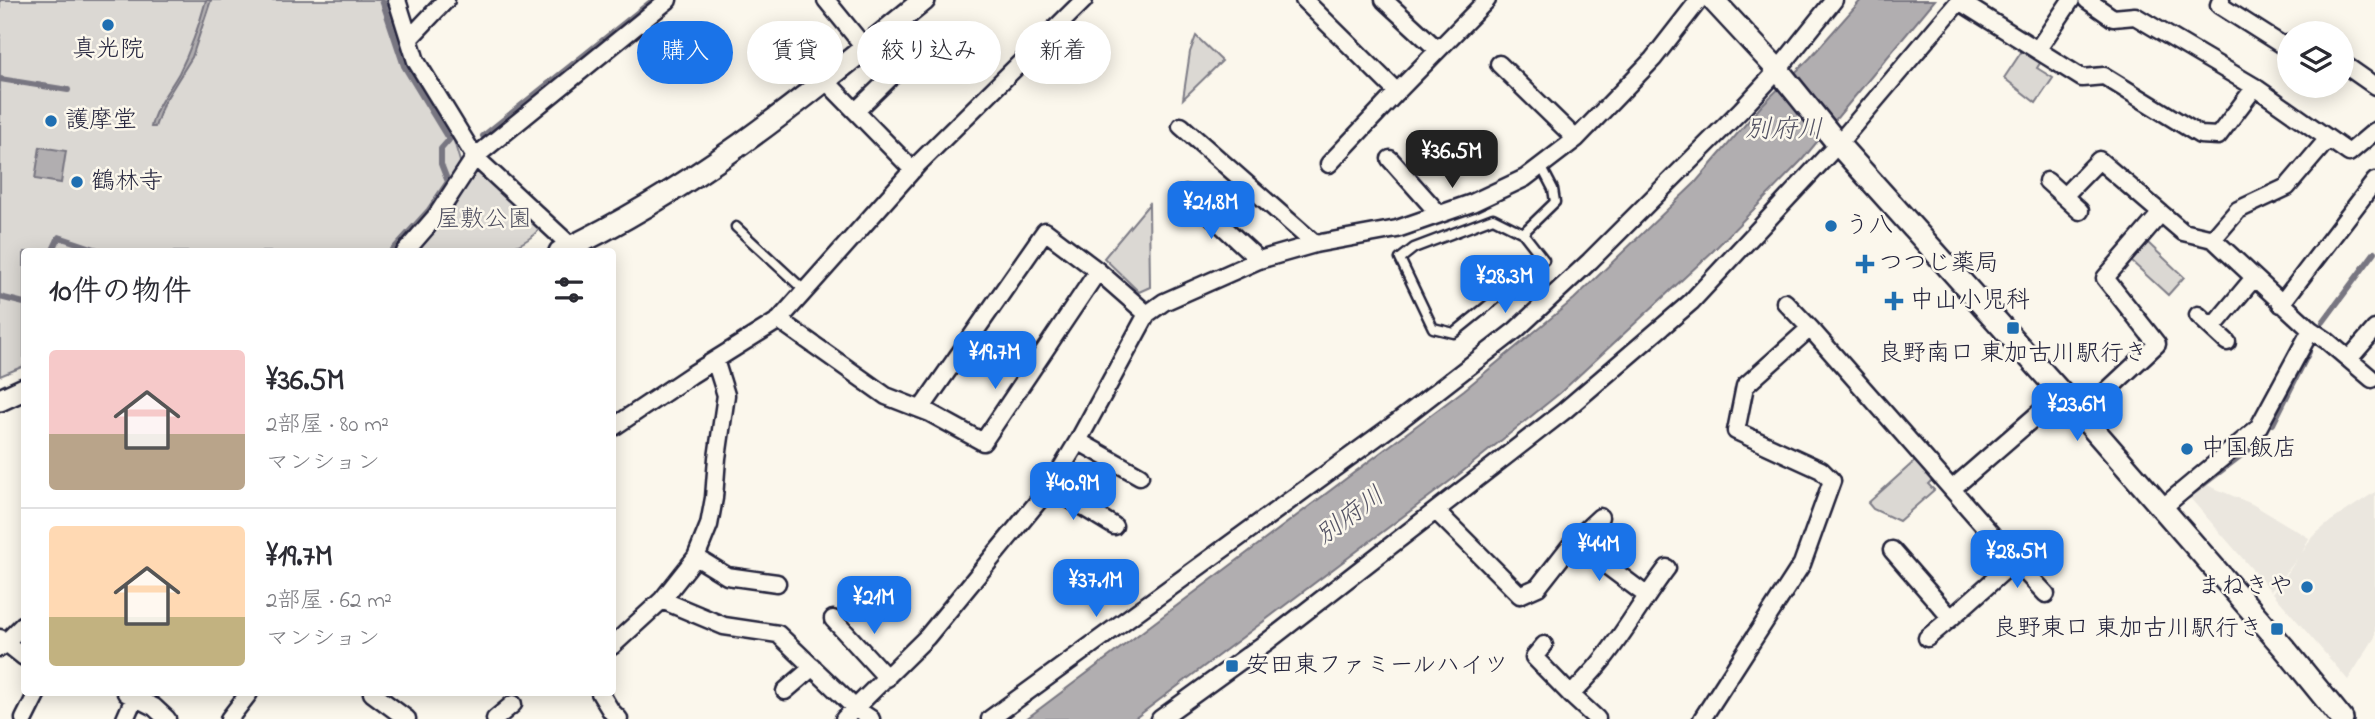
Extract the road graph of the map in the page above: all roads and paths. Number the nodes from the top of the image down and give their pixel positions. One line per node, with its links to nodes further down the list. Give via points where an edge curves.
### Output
1 (397, 0): 19 (street)
2 (446, 0): 19 (street)
3 (826, 0): 18 (street)
4 (924, 0): 17 (street)
5 (1304, 0): 33 (street)
6 (1384, 0): 21 (street)
7 (1487, 0): 21 (street)
8 (1699, 0): 37 (street, via 1653,59)
9 (1713, 0): 26 (street)
10 (1834, 0): 26 (street)
11 (2071, 0): 22 (street)
12 (2087, 0): 32 (street, via 2113,18 2134,16)
13 (2221, 0): 20 (street, via 2219,5)
14 (1960, 1): 22 (street); 39 (street)
15 (1078, 2): 44 (street)
16 (657, 4): 40 (street)
17 (898, 21)
18 (857, 38)
19 (409, 39): 40 (street, via 416,61)
20 (2277, 42)
21 (1437, 49): 33 (street)
22 (2038, 49): 32 (street, via 2082,78 2104,76 2200,135 2218,136)
23 (857, 54): 25 (street)
24 (1499, 64): 37 (street)
25 (843, 66)
26 (1778, 70): 39 (street); 127 (street, via 1516,330)
27 (2354, 71): 31 (street)
28 (820, 84): 58 (street, via 703,172 638,213)
29 (829, 84): 34 (street)
30 (884, 84): 34 (street)
31 (2375, 86)
32 (2255, 87): 38 (street)
33 (1397, 92): 42 (street)
34 (856, 111): 44 (street)
35 (1181, 126): 55 (street, via 1246,175)
36 (2375, 131): 38 (street, via 2349,153)
37 (1576, 139): 43 (street)
38 (2327, 140): 54 (street, via 2287,187 2238,210)
39 (1838, 144): 77 (street); 87 (street, via 1692,302)
40 (475, 157): 56 (street, via 437,215); 57 (street)
41 (1390, 159): 51 (street)
42 (1329, 163)
43 (1541, 166): 51 (street, via 1472,203); 53 (lane, via 1555,202)
44 (913, 170): 62 (street)
45 (2048, 181): 48 (street)
46 (2375, 181): 64 (street)
47 (1188, 194): 59 (street)
48 (2064, 196): 49 (street); 50 (street, via 2099,160)
49 (2080, 211)
50 (2161, 213): 54 (street, via 2183,232); 80 (street, via 2105,278 2157,344)
51 (1439, 214): 55 (street, via 1397,229)
52 (736, 227): 62 (lane)
53 (1523, 233): 53 (lane, via 1544,260 1454,333 1433,328 1400,259 1413,248 1493,218)
54 (2213, 239): 61 (street)
55 (1315, 244): 59 (street)
56 (408, 248)
57 (565, 248)
58 (568, 248)
59 (1259, 260): 65 (street)
60 (1098, 271): 65 (street); 79 (street, via 983,442); 79 (street, via 1045,231)
61 (2253, 279): 64 (street); 69 (street)
62 (805, 291): 67 (street)
63 (1785, 302): 68 (street)
64 (2281, 304): 71 (street)
65 (1147, 314): 82 (street)
66 (2198, 315): 69 (street)
67 (779, 320): 74 (street); 79 (street, via 886,396)
68 (1810, 328): 85 (street); 130 (street, via 1745,386 1736,431 1821,470 1832,481 1802,564)
69 (2213, 328): 72 (street)
70 (2375, 329): 73 (street)
71 (2311, 330): 73 (street); 86 (street, via 2258,428)
72 (2227, 342)
73 (2349, 359): 75 (street)
74 (715, 360): 81 (street); 92 (street, via 726,395 709,525)
75 (2372, 379)
76 (21, 390): 78 (street)
77 (2061, 394): 80 (street); 85 (street)
78 (0, 400)
79 (921, 410)
80 (2081, 415): 86 (street)
81 (616, 425)
82 (1078, 442): 83 (street); 84 (street)
83 (1140, 476)
84 (1050, 487): 89 (street); 108 (street)
85 (1953, 488): 93 (street)
86 (2162, 508): 131 (street)
87 (1436, 511): 90 (street, via 1520,596 1538,587); 128 (street)
88 (1600, 517): 90 (street)
89 (1114, 526)
90 (1574, 541): 97 (street)
91 (1892, 551): 99 (street)
92 (696, 557): 95 (street, via 727,576); 98 (street)
93 (2015, 561): 96 (street); 99 (street)
94 (1667, 568): 97 (street)
95 (777, 583)
96 (2046, 594)
97 (1646, 596): 110 (street, via 1604,659)
98 (662, 600): 103 (street); 107 (street, via 724,626 778,634)
99 (1951, 618): 102 (street)
100 (833, 619): 108 (street)
101 (21, 627): 104 (street)
102 (1927, 638)
103 (616, 642)
104 (2, 643): 106 (street)
105 (1544, 645): 110 (street, via 1534,657)
106 (21, 655)
107 (813, 667): 109 (street); 118 (street)
108 (887, 678): 118 (street)
109 (785, 691)
110 (1570, 695): 129 (street)
111 (36, 696): 120 (street)
112 (130, 696): 121 (street)
113 (132, 696): 122 (street)
114 (247, 696): 123 (street)
115 (376, 696): 124 (street)
116 (601, 696): 119 (street)
117 (513, 704): 125 (street)
118 (850, 714): 126 (street)
119 (611, 716)
120 (24, 719)
121 (125, 719)
122 (167, 719)
123 (229, 719)
124 (407, 719)
125 (495, 719)
126 (871, 719)
127 (990, 719)
128 (1160, 719)
129 (1597, 719)
130 (1702, 719)
131 (2342, 719)

